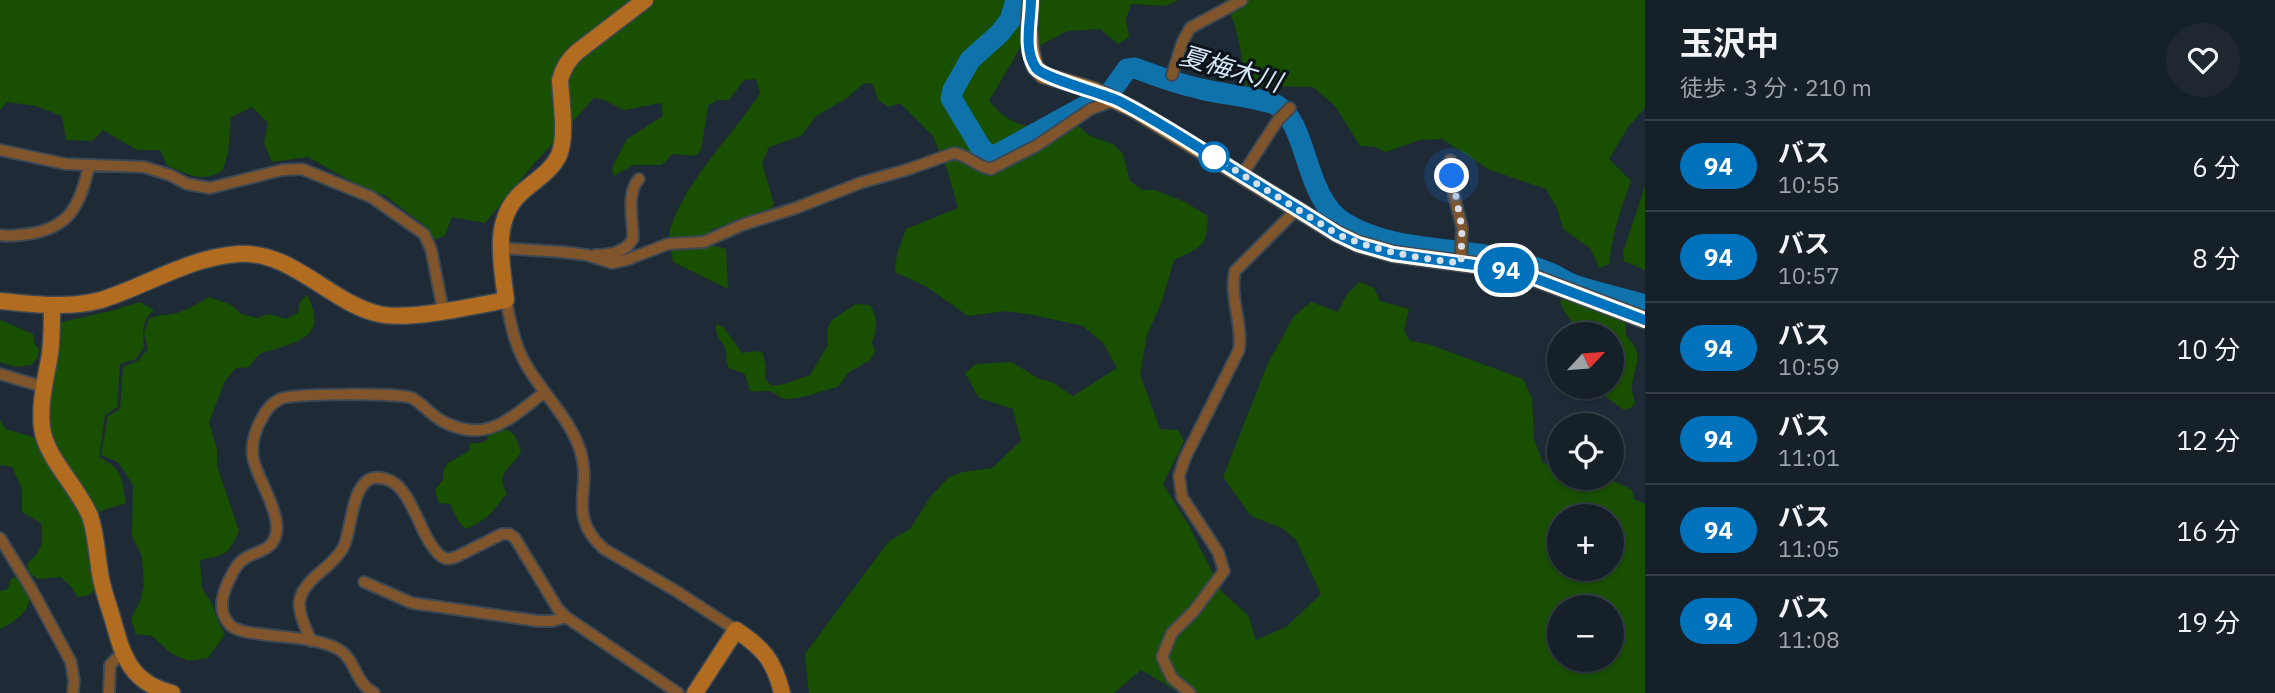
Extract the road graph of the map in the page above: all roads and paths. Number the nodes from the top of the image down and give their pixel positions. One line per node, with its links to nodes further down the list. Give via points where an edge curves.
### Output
1 (645, 0): 14 (street, via 567,61 560,80 563,138 559,156 518,196 501,225)
2 (1031, 0): 5 (street, via 1029,29 1035,67 1043,75)
3 (1242, 0): 4 (street, via 1190,28)
4 (1172, 75)
5 (1116, 100): 10 (street); 15 (street, via 1091,109 1036,146 990,169 954,153 741,225 704,242 668,244 612,262)
6 (1287, 111): 10 (street)
7 (0, 150): 9 (street)
8 (1450, 160): 16 (street, via 1462,228)
9 (89, 166): 13 (street, via 78,202 62,222 40,232); 20 (street, via 144,167 210,188 294,168 343,184 371,197 424,234)
10 (1242, 175): 12 (street)
11 (639, 179): 15 (street, via 632,192 631,244 611,254)
12 (1297, 209): 16 (street, via 1358,244 1393,254); 38 (street, via 1235,271 1232,285 1239,350 1179,476 1182,497 1218,552 1224,571 1172,633 1162,657 1172,678)
13 (0, 235)
14 (500, 248): 15 (street); 18 (street)
15 (587, 255)
16 (1462, 261): 21 (street, via 1526,275)
17 (0, 300): 19 (street)
18 (506, 300): 20 (street); 24 (street, via 519,353)
19 (52, 306): 20 (street, via 99,300 189,266 237,254 261,255 286,265 377,314 404,316); 23 (street)
20 (443, 310)
21 (1645, 320)
22 (0, 374): 23 (street)
23 (44, 387): 30 (street, via 45,440 90,518)
24 (545, 392): 28 (street, via 582,455 582,508 594,540); 29 (street, via 494,428 478,432 442,421 405,396 282,397 266,411 255,433 253,459 277,523 276,537 268,547 238,564 222,606 236,629)
25 (0, 538): 31 (street, via 71,662)
26 (364, 582): 27 (street, via 412,603 538,621)
27 (566, 617): 29 (street, via 515,538 502,534 449,560 444,558 398,487 382,479 361,487 344,547 300,595 299,609); 35 (street)
28 (736, 630): 36 (street); 37 (street, via 768,657)
29 (311, 641): 34 (street, via 343,652 361,683)
30 (122, 653): 32 (street, via 110,665); 33 (street, via 144,681)
31 (73, 693)
32 (109, 693)
33 (172, 693)
34 (374, 693)
35 (678, 693)
36 (695, 693)
37 (782, 693)
38 (1190, 693)

